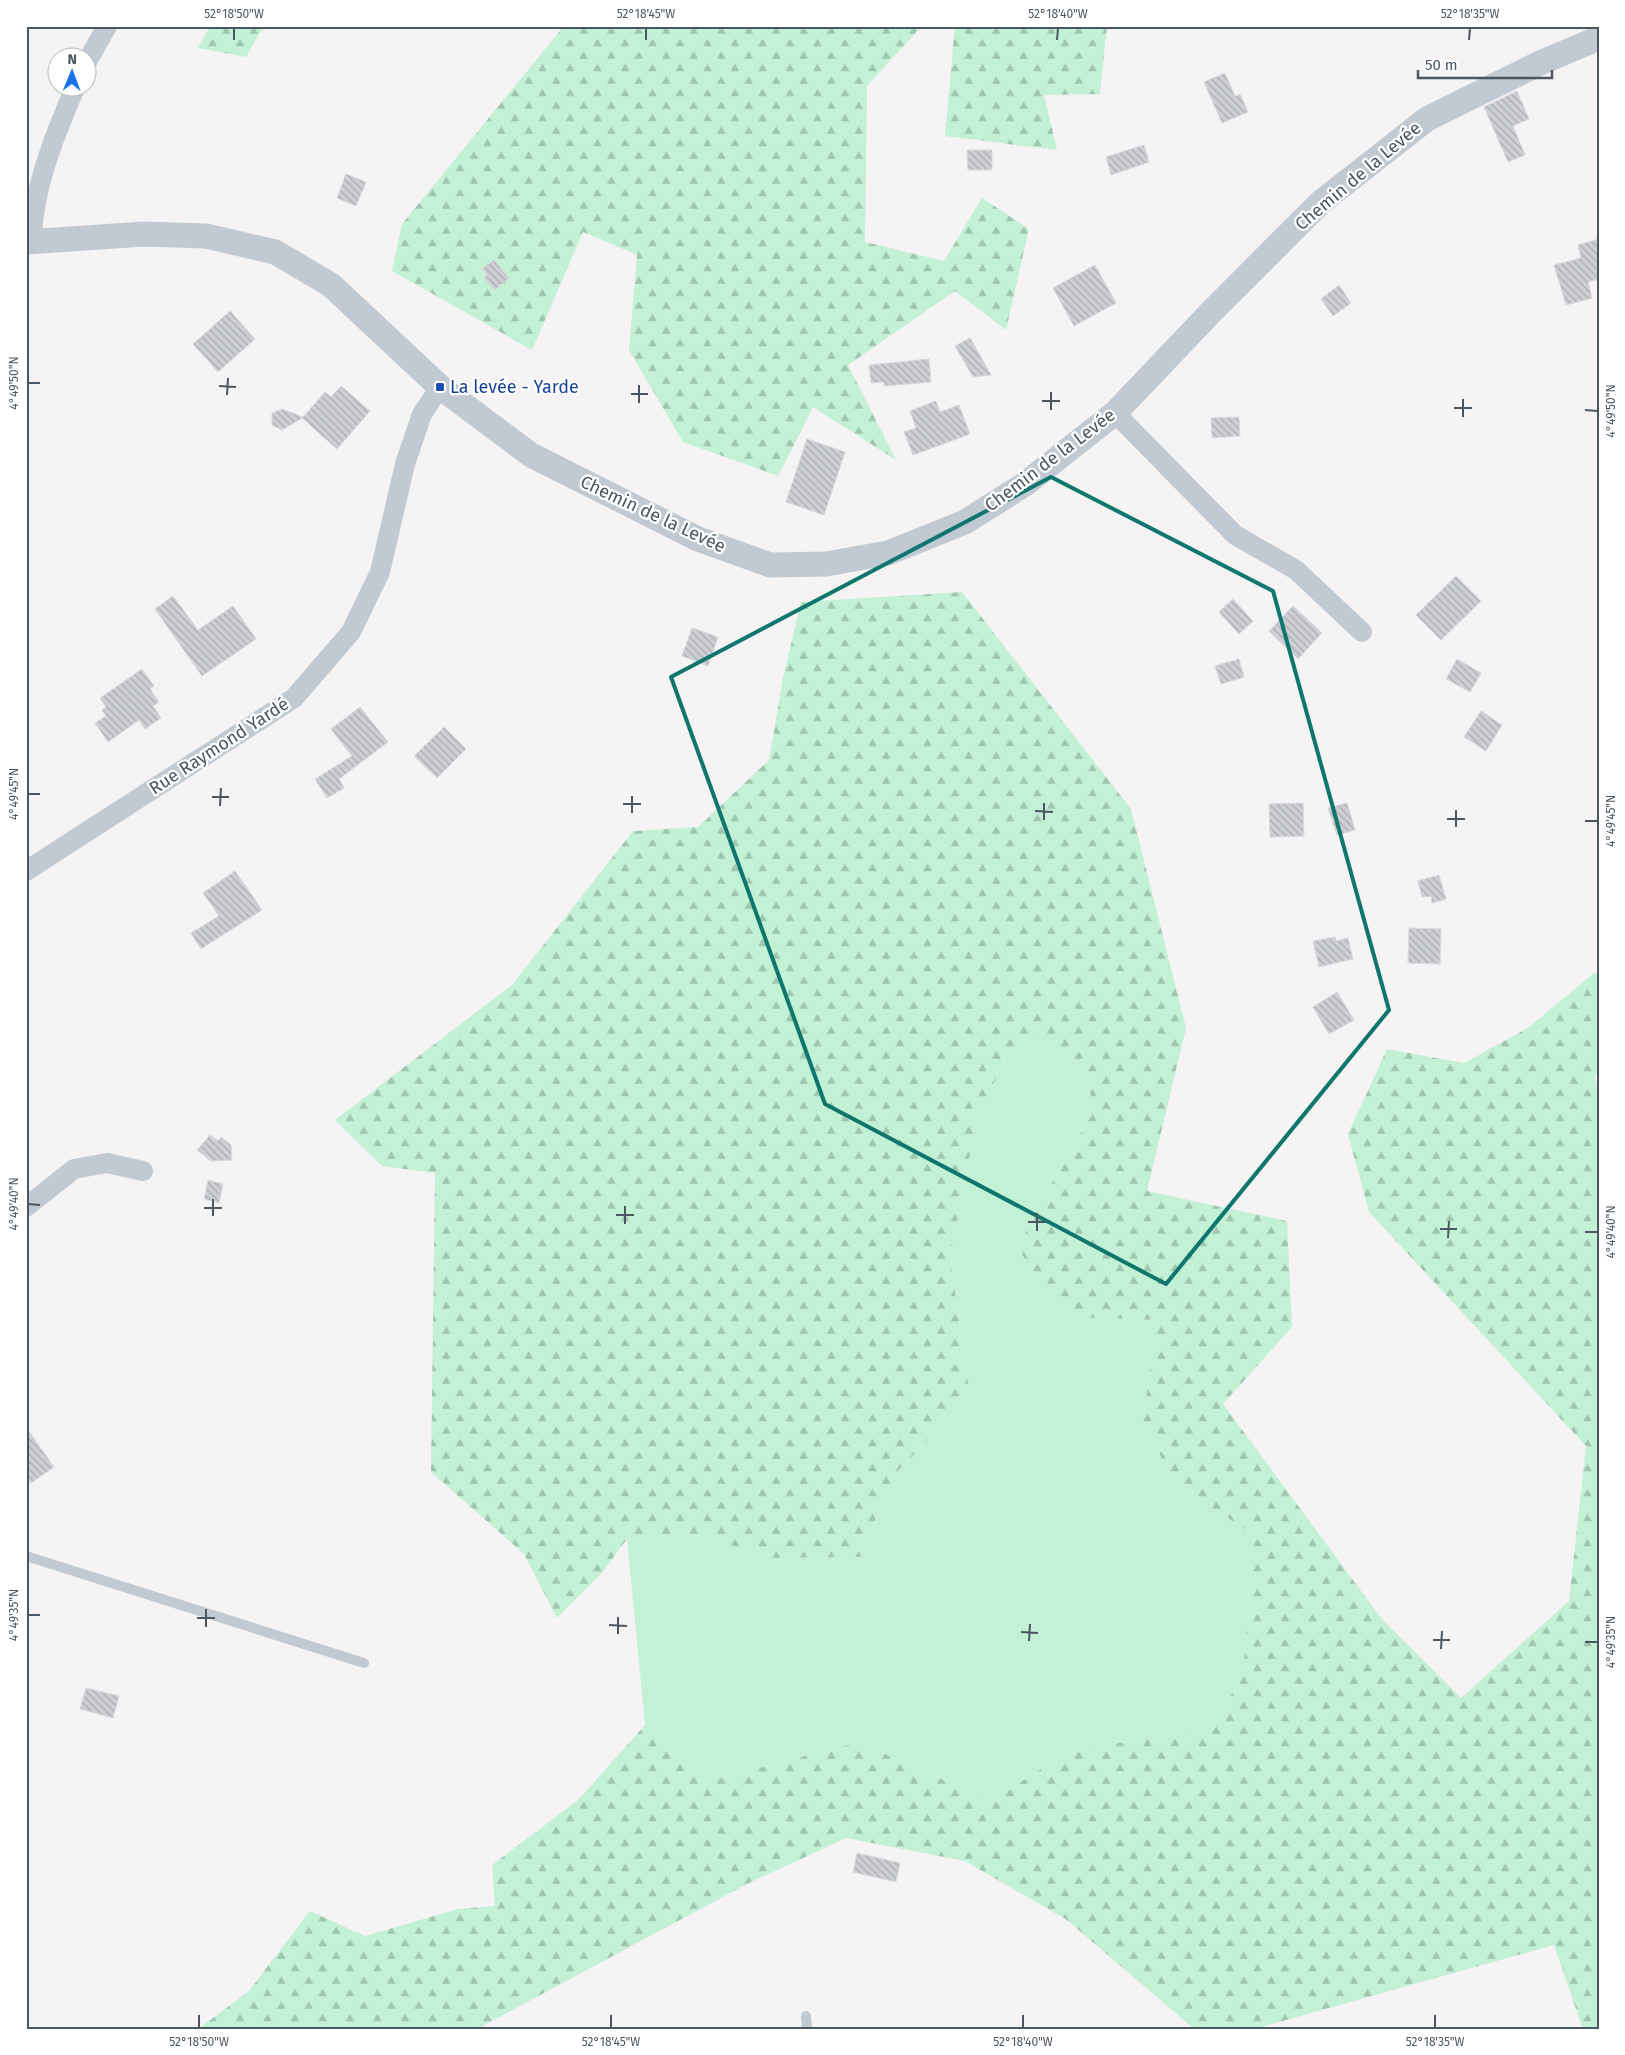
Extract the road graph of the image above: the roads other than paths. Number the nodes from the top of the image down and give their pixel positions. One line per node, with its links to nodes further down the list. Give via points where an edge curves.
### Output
1 (107, 26): 3 (street)
2 (1599, 38): 7 (street, Chemin de la Levée, via 1426,119 1321,202)
3 (95, 48)
4 (71, 98): 5 (street, via 54,136)
5 (29, 242): 6 (street, Chemin de la Levée, via 144,234 206,236 275,252 331,285)
6 (440, 387): 7 (street, Chemin de la Levée, via 531,455 698,539 770,565 826,564 888,553 965,522 1025,484); 9 (street, Rue Raymond Yardé, via 422,414 405,464 380,572 351,632 294,698)
7 (1115, 413): 8 (street, via 1235,535 1296,570)
8 (1362, 632)
9 (26, 871)
10 (143, 1171): 11 (street, via 107,1163 74,1169)
11 (26, 1207)
12 (26, 1556): 13 (lane)
13 (364, 1663)
14 (806, 2016): 15 (lane)
15 (807, 2029)

